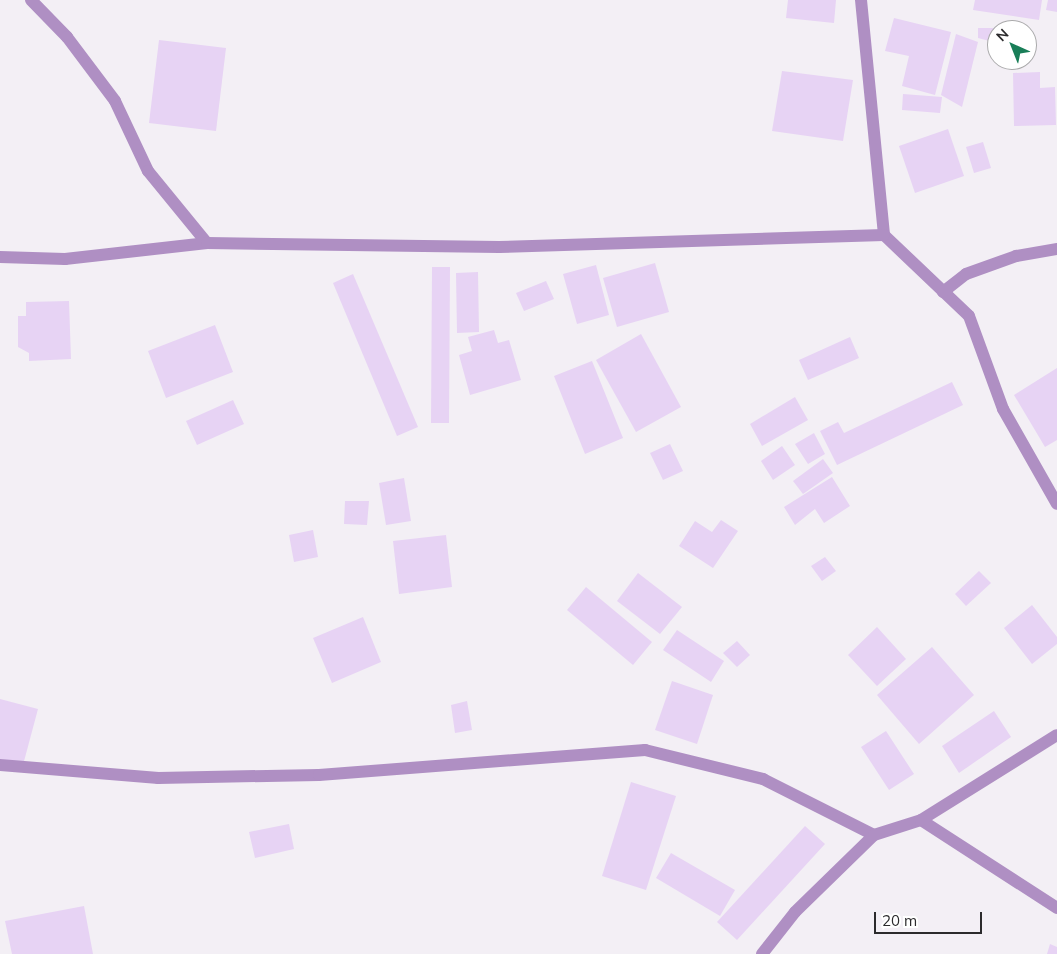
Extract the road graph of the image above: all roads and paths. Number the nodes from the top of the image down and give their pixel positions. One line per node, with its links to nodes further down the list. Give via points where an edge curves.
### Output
1 (31, 0): 4 (street, via 67,37 114,101 148,171)
2 (861, 0): 3 (street)
3 (884, 235): 4 (street, via 499,247); 7 (street)
4 (207, 243): 6 (street, via 66,260)
5 (1057, 249): 7 (street, via 1016,256 966,274)
6 (0, 257)
7 (944, 292): 8 (street, via 969,316 1003,409)
8 (1057, 504)
9 (1057, 735): 11 (street)
10 (0, 765): 12 (street, via 158,778 309,775 644,750 763,779)
11 (921, 820): 12 (street); 13 (street)
12 (874, 835): 14 (street, via 795,912)
13 (1057, 908)
14 (762, 954)

